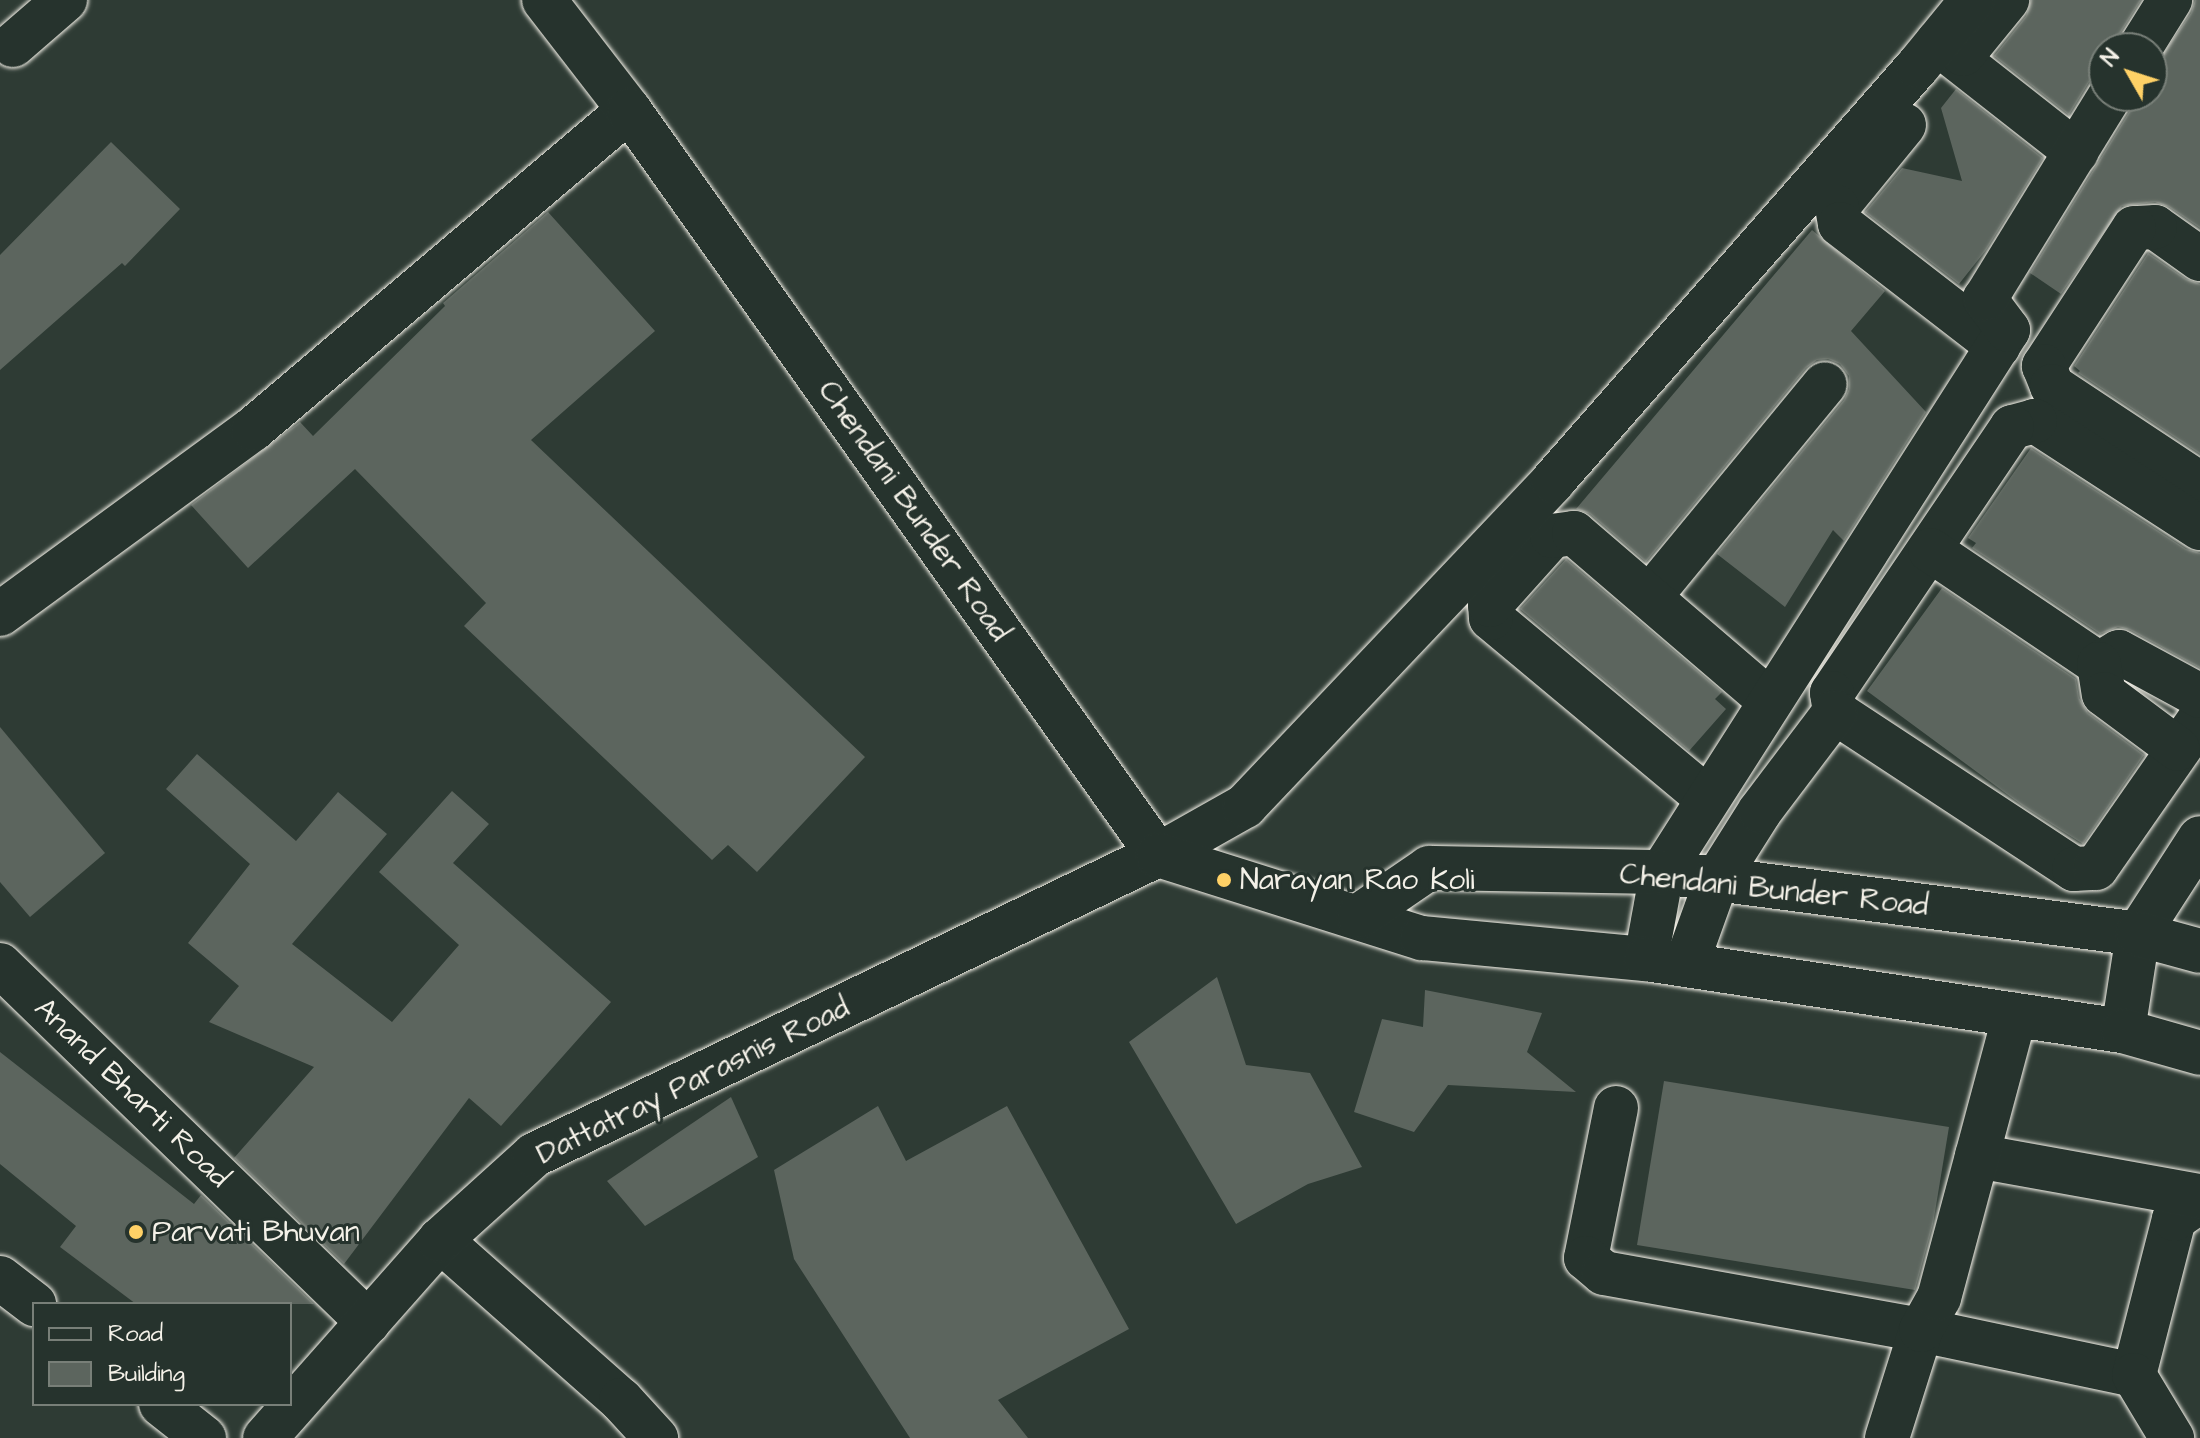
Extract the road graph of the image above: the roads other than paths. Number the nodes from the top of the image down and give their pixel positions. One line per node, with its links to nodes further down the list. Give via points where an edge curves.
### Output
1 (65, 0): 7 (street)
2 (544, 0): 9 (street, Chendani Bunder Road)
3 (1972, 0): 8 (street)
4 (2007, 0): 8 (street)
5 (2170, 0): 6 (street)
6 (2150, 32)
7 (13, 45)
8 (1948, 51): 11 (street); 14 (street, via 1837,207 1840,224); 16 (street, Dattatray Parasnis Road)
9 (629, 110): 21 (street, via 253,429); 29 (street, Chendani Bunder Road)
10 (2100, 112): 11 (street)
11 (2076, 152): 14 (street, via 1985,299 2008,330)
12 (1776, 253): 16 (street, via 1575,493)
13 (2200, 259): 17 (street, via 2155,227 2134,228 2044,366 2052,386)
14 (1998, 346): 24 (street)
15 (1825, 384): 20 (street)
16 (1553, 481): 29 (street, Dattatray Parasnis Road, via 1245,806)
17 (2200, 484)
18 (2200, 528): 19 (street, via 2035,421 2012,427)
19 (1930, 550): 22 (street); 25 (street, via 1832,693)
20 (1651, 595): 24 (street); 27 (street, via 1574,533 1552,536 1490,605 1491,618)
21 (0, 614)
22 (2099, 664): 23 (street, via 2119,652); 26 (street, via 2104,694)
23 (2200, 696)
24 (1769, 700): 27 (street)
25 (1835, 712): 26 (street, via 2074,869 2096,868); 31 (street, via 1760,811)
26 (2189, 734)
27 (1707, 798): 30 (street)
28 (2200, 838): 33 (street)
29 (1158, 855): 32 (street); 43 (street, Dattatray Parasnis Road, via 534,1155)
30 (1662, 872): 31 (street, Chendani Bunder Road); 32 (street, Chendani Bunder Road, via 1429,868); 35 (street)
31 (1717, 879): 33 (street, Chendani Bunder Road); 35 (street)
32 (1359, 916): 35 (street, via 1422,938)
33 (2138, 934): 34 (street, Chendani Bunder Road); 38 (street)
34 (2200, 951)
35 (1666, 962): 37 (street)
36 (0, 965): 46 (street, Anand Bharti Road)
37 (2015, 1015): 38 (street); 41 (street)
38 (2123, 1031): 39 (street)
39 (2200, 1053)
40 (1616, 1108): 47 (street, via 1586,1258 1604,1273)
41 (1977, 1156): 42 (street); 47 (street, via 1939,1298)
42 (2200, 1199): 48 (street, via 2174,1219)
43 (440, 1240): 46 (street, Dattatray Parasnis Road); 52 (street, via 621,1400)
44 (0, 1278): 45 (street)
45 (32, 1302)
46 (368, 1322): 51 (street, Dattatray Parasnis Road)
47 (1921, 1330): 48 (street); 53 (street)
48 (2134, 1375): 54 (street)
49 (164, 1406): 50 (street)
50 (204, 1438)
51 (265, 1438)
52 (656, 1438)
53 (1887, 1438)
54 (2172, 1438)

